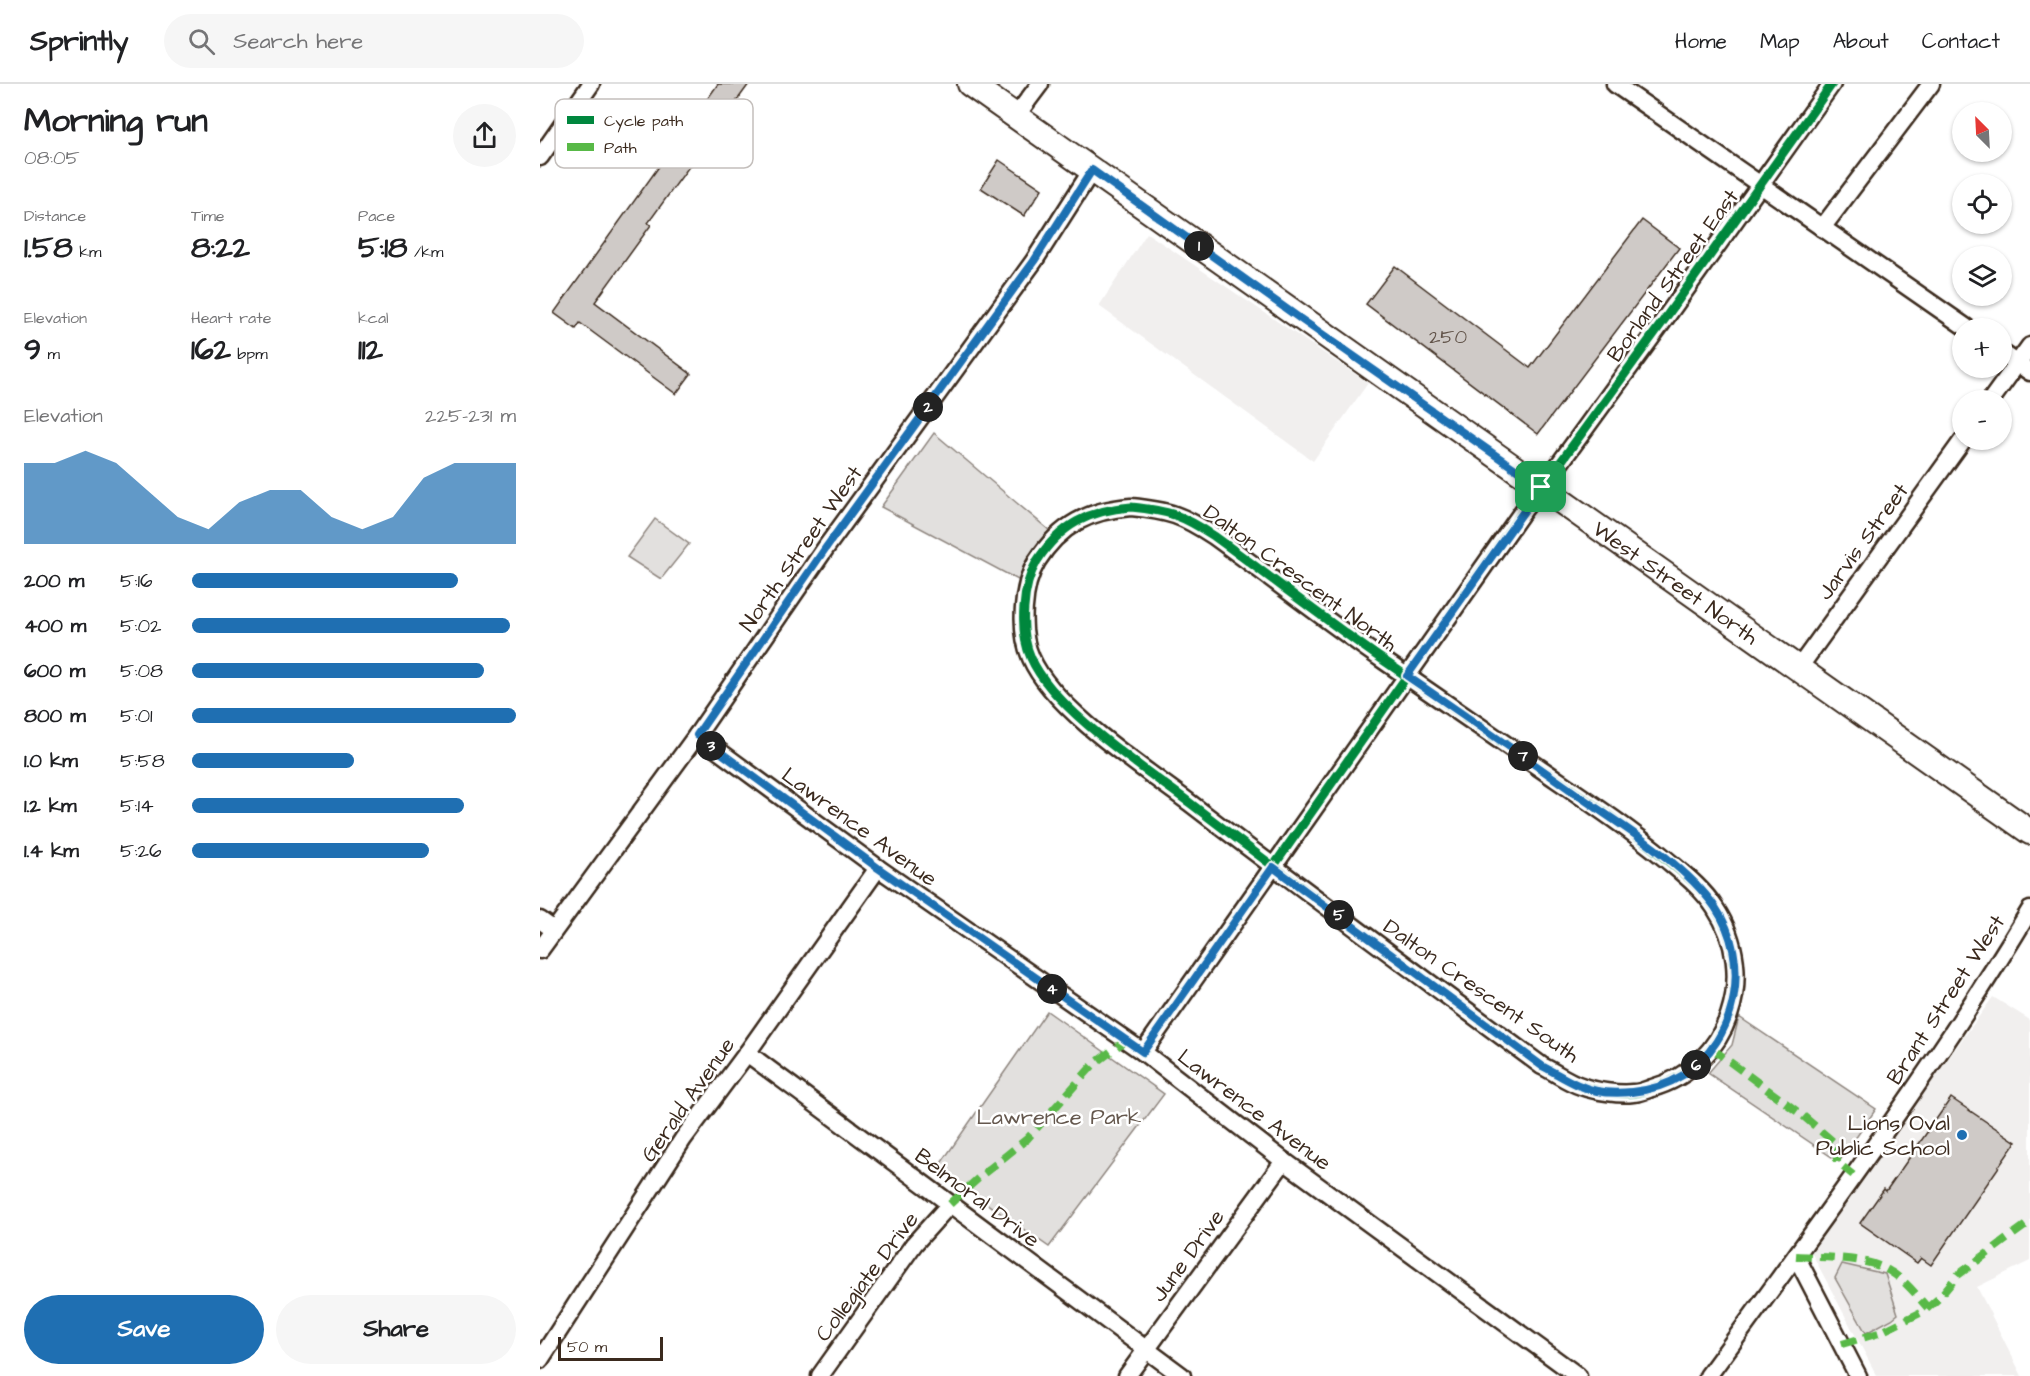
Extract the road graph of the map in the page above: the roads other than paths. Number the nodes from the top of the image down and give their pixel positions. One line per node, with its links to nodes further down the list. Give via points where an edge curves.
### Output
1 (591, 84): 7 (street)
2 (970, 84): 8 (main road, West Street North)
3 (1040, 84): 8 (street)
4 (1614, 84): 12 (street)
5 (1832, 84): 12 (street, Borland Street East)
6 (1931, 84): 13 (street)
7 (581, 99)
8 (1016, 116): 11 (main road, West Street North)
9 (555, 136): 10 (street)
10 (540, 157)
11 (1092, 170): 19 (main road, West Street North); 22 (street, North Street West, via 1034,261 827,546)
12 (1760, 185): 13 (street); 19 (street, Borland Street East)
13 (1822, 228): 14 (street)
14 (1952, 318)
15 (2030, 346): 16 (street)
16 (2024, 368): 17 (street)
17 (2001, 390)
18 (1956, 450): 20 (street, Jarvis Street)
19 (1541, 487): 20 (main road, West Street North); 21 (street, Borland Street East)
20 (1798, 669): 23 (main road, West Street North)
21 (1407, 676): 24 (street, Borland Street East); 24 (street, Dalton Crescent North, via 1214,536 1175,513 1112,508 1074,522 1044,550 1033,567 1025,613 1027,646 1043,678 1095,730); 24 (street, Dalton Crescent South, via 1640,838 1705,895 1727,930 1736,974 1730,1015 1711,1048 1698,1064 1666,1084 1633,1093 1580,1086 1542,1066)
22 (697, 735): 25 (street, Lawrence Avenue); 28 (street, North Street West)
23 (2030, 832)
24 (1273, 867): 30 (street, Borland Street East)
25 (878, 868): 30 (street, Lawrence Avenue); 31 (street, Gerald Avenue)
26 (2030, 910): 34 (street, Brant Street West, via 1940,1051)
27 (540, 920): 28 (street)
28 (554, 930): 29 (street, North Street West)
29 (540, 950)
30 (1143, 1052): 32 (street, Lawrence Avenue)
31 (747, 1053): 33 (street, Belmoral Drive); 36 (street, Gerald Avenue, via 683,1139)
32 (1284, 1161): 35 (street, June Drive); 40 (street, Lawrence Avenue)
33 (950, 1204): 35 (street, Belmoral Drive); 37 (street, Collegiate Drive, via 914,1244)
34 (1796, 1256): 41 (street, Brant Street West); 42 (street)
35 (1145, 1349): 38 (street, June Drive); 39 (street, Belmoral Drive)
36 (540, 1360)
37 (820, 1376)
38 (1127, 1376)
39 (1182, 1376)
40 (1578, 1376)
41 (1708, 1376)
42 (1858, 1376)

